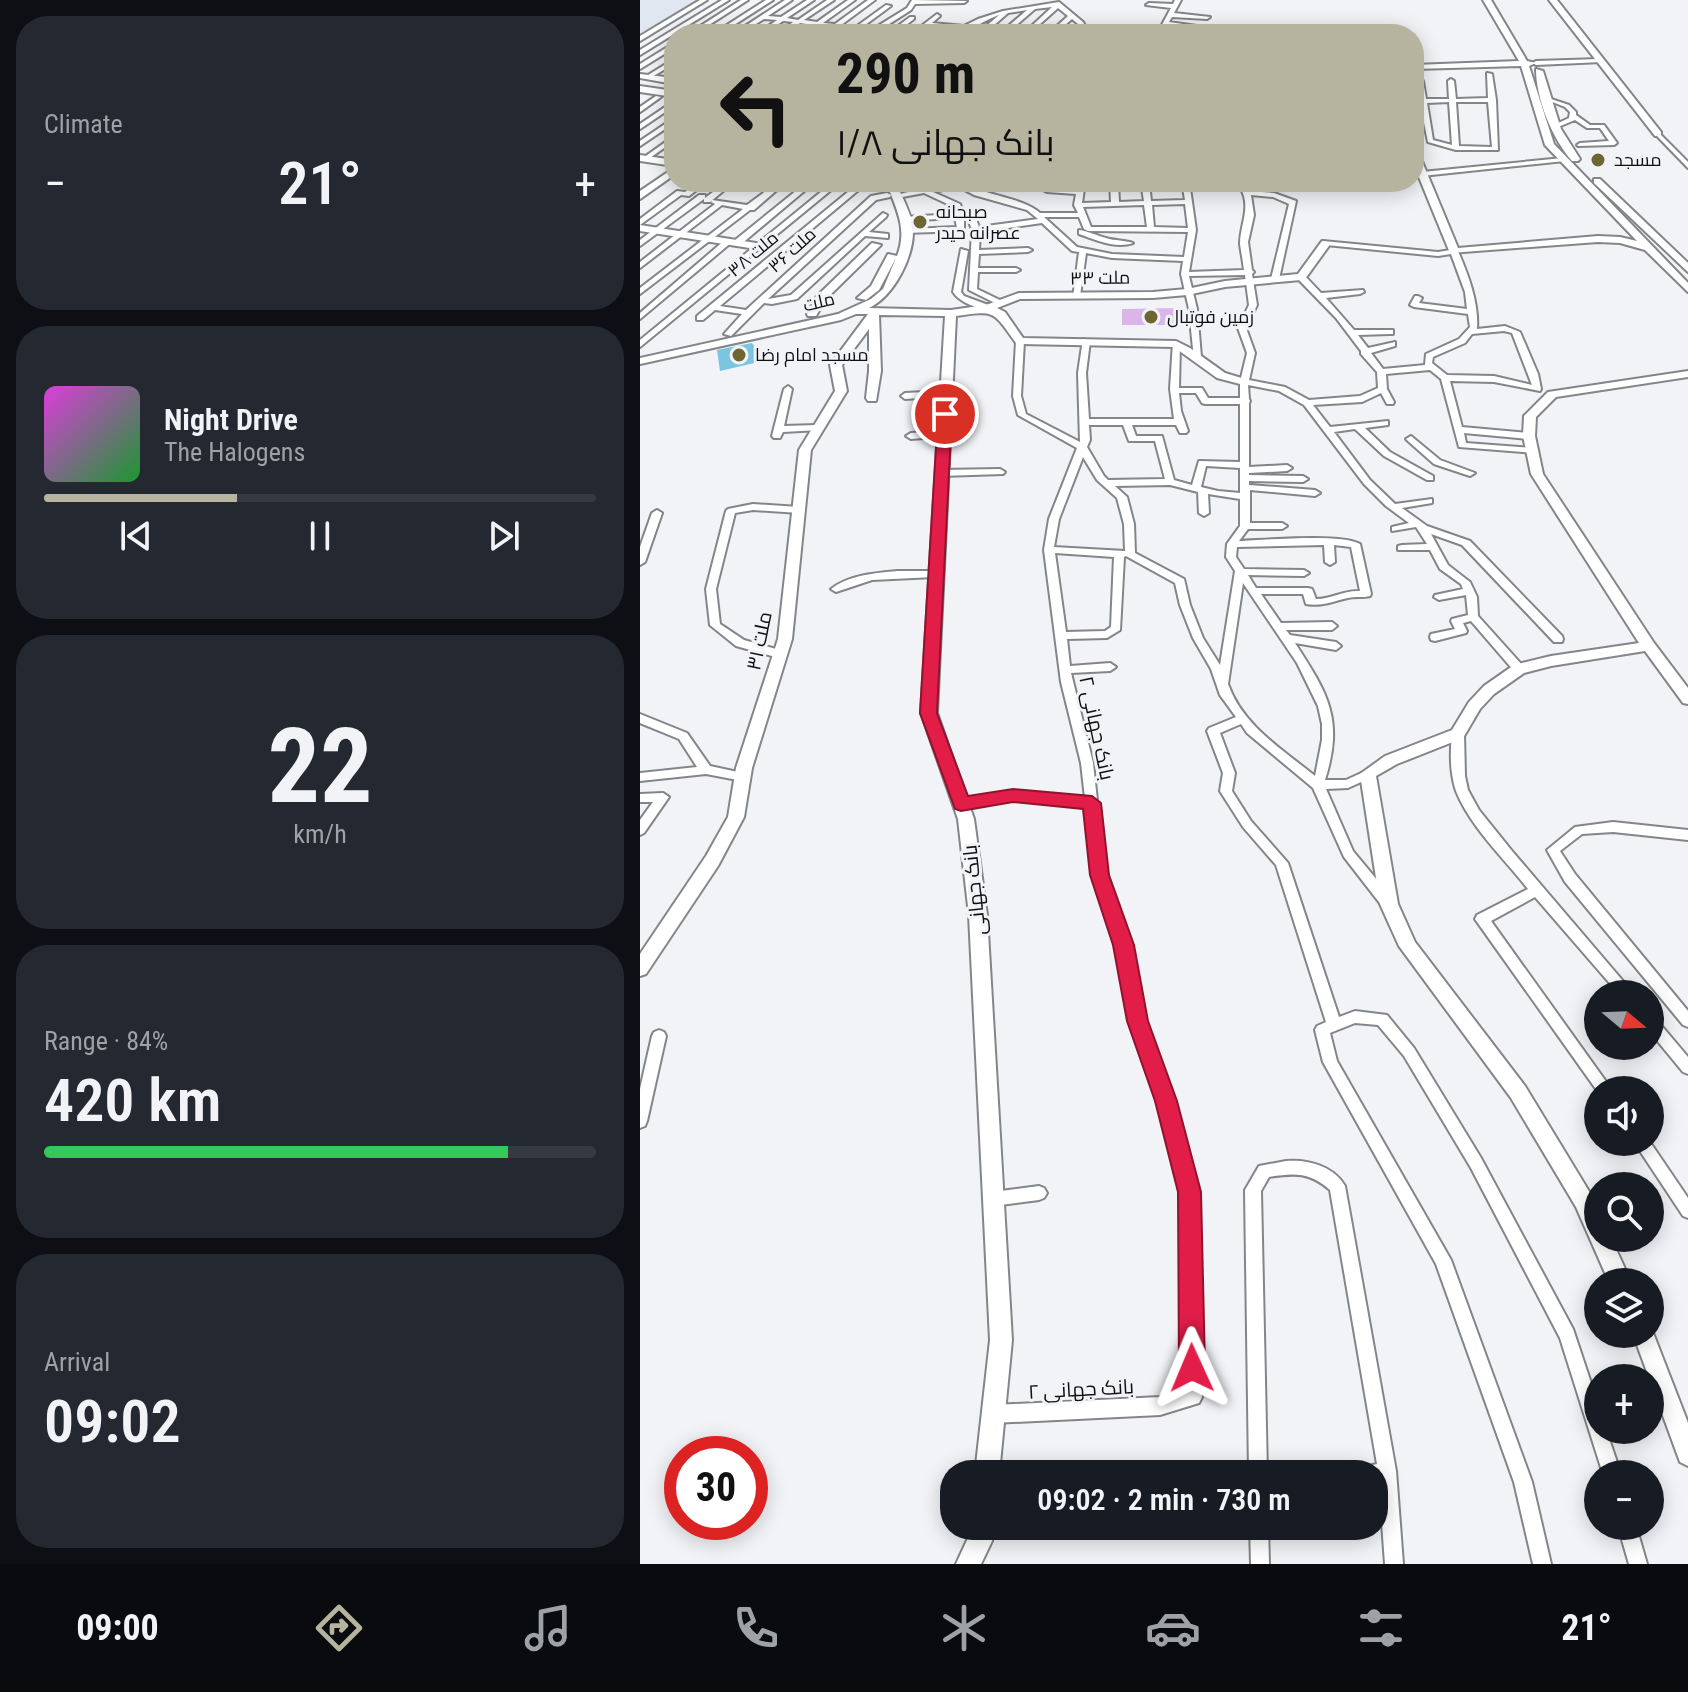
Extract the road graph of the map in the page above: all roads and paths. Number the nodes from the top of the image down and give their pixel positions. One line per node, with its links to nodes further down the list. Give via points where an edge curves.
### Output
1 (704, 0): 34 (street)
2 (726, 0): 35 (street)
3 (745, 0): 36 (street)
4 (770, 0): 37 (street)
5 (789, 0): 28 (street)
6 (811, 0): 30 (street)
7 (831, 0): 31 (street)
8 (850, 0): 12 (street); 32 (street)
9 (1487, 0): 59 (street)
10 (1498, 0): 59 (street)
11 (1553, 0): 58 (street)
12 (871, 1): 42 (street)
13 (915, 1): 14 (street); 26 (street)
14 (964, 1)
15 (1060, 2): 19 (street); 24 (street); 50 (street)
16 (1176, 3): 17 (street); 25 (street)
17 (1149, 5)
18 (888, 6): 22 (street)
19 (1033, 8): 20 (street); 49 (street)
20 (1008, 10): 23 (street); 48 (street)
21 (984, 12): 23 (street)
22 (877, 14): 26 (street); 43 (street)
23 (993, 15): 47 (street)
24 (1073, 15): 51 (street); 52 (street)
25 (1170, 15): 29 (street); 53 (street)
26 (895, 16): 44 (street); 45 (street, via 912,18)
27 (937, 16): 46 (street)
28 (763, 17): 30 (street); 38 (street)
29 (1207, 17)
30 (782, 19): 31 (street); 39 (street)
31 (799, 21): 32 (street); 40 (street)
32 (818, 23): 41 (street)
33 (664, 24): 54 (street)
34 (665, 24)
35 (688, 24)
36 (707, 24)
37 (732, 24)
38 (752, 24)
39 (775, 24)
40 (795, 24)
41 (824, 24)
42 (840, 24)
43 (864, 24)
44 (884, 24)
45 (904, 24)
46 (926, 24)
47 (970, 24)
48 (992, 24)
49 (1014, 24)
50 (1037, 24)
51 (1063, 24)
52 (1077, 24)
53 (1166, 24)
54 (640, 39)
55 (664, 39): 57 (street)
56 (664, 51): 61 (street)
57 (640, 53)
58 (1600, 61): 59 (street); 84 (street)
59 (1531, 63): 62 (street); 70 (street); 76 (street)
60 (664, 66): 64 (street)
61 (640, 67)
62 (1424, 67)
63 (1489, 74): 71 (street)
64 (644, 77): 65 (street)
65 (664, 78)
66 (1451, 81): 73 (street)
67 (641, 91): 68 (street)
68 (664, 93)
69 (658, 97): 75 (street)
70 (1547, 98): 77 (street); 78 (street, via 1567,106)
71 (1493, 100): 73 (street); 88 (street, via 1496,149)
72 (1424, 101): 73 (street); 88 (street, via 1430,141)
73 (1454, 101): 88 (street)
74 (664, 110): 79 (street)
75 (640, 112): 79 (street)
76 (1540, 115): 77 (street); 90 (street, via 1550,145)
77 (1553, 115): 81 (street)
78 (1573, 116): 81 (street); 87 (street, via 1589,127 1602,126 1614,143)
79 (655, 117): 80 (street); 82 (street)
80 (664, 118)
81 (1556, 126): 164 (street, via 1565,149)
82 (640, 127)
83 (664, 127): 85 (street)
84 (1658, 134): 92 (street)
85 (640, 144)
86 (664, 145): 89 (street)
87 (1580, 145)
88 (1456, 148)
89 (642, 160): 91 (street)
90 (1563, 160): 95 (street); 136 (street)
91 (664, 164)
92 (1688, 166)
93 (664, 171): 97 (street)
94 (664, 173): 120 (street)
95 (1424, 174)
96 (1424, 179): 159 (street)
97 (640, 189)
98 (689, 192): 117 (street)
99 (715, 192): 121 (street)
100 (770, 192): 130 (street)
101 (799, 192): 151 (street)
102 (806, 192): 118 (street)
103 (825, 192): 118 (street)
104 (852, 192): 122 (street, ملت ۳۸)
105 (890, 192): 119 (street, ملت)
106 (892, 192): 119 (street, ملت)
107 (911, 192): 119 (street, ملت ۳۶)
108 (927, 192): 134 (street, via 957,206)
109 (975, 192): 123 (street)
110 (1045, 192): 132 (street)
111 (1080, 192): 131 (street)
112 (1114, 192): 128 (street)
113 (1146, 192): 129 (street)
114 (1187, 192): 124 (street)
115 (1245, 192): 168 (street)
116 (1263, 192): 170 (street, via 1293,203)
117 (686, 194): 121 (street); 137 (street, via 680,193)
118 (822, 195): 122 (street); 155 (street)
119 (892, 195): 126 (street, ملت ۳۶); 138 (street, ملت); 186 (street, ملت, via 896,245 875,288 847,306)
120 (640, 196)
121 (704, 199): 125 (street); 143 (street)
122 (844, 199): 126 (street); 180 (street, ملت ۳۸)
123 (1000, 199): 127 (street); 132 (street)
124 (1188, 202): 129 (street); 142 (street)
125 (721, 203): 130 (street); 145 (street)
126 (869, 203): 178 (street, ملت ۳۶)
127 (973, 203)
128 (1115, 204): 129 (street); 131 (street)
129 (1148, 204): 139 (street)
130 (751, 208): 148 (street)
131 (1079, 210): 132 (street); 141 (street)
132 (1036, 214): 140 (street); 146 (street)
133 (883, 215): 144 (street)
134 (960, 216): 138 (street); 138 (street, via 961,229)
135 (971, 216): 140 (street)
136 (1618, 218): 147 (street); 156 (street)
137 (640, 225): 143 (street)
138 (907, 225): 182 (street, ملت, via 901,264 888,290)
139 (1151, 229): 141 (street); 142 (street)
140 (976, 230): 160 (street)
141 (1085, 230): 146 (street); 150 (street)
142 (1192, 230): 162 (street)
143 (658, 231): 145 (street); 154 (street)
144 (863, 233): 149 (street); 178 (street, via 794,297)
145 (681, 234): 148 (street); 163 (street)
146 (1058, 234): 161 (street, via 1075,249)
147 (1612, 234): 156 (street); 159 (street)
148 (707, 239): 151 (street); 172 (street)
149 (881, 241): 186 (street, via 821,298)
150 (1106, 241): 152 (street); 161 (street)
151 (732, 242): 155 (street); 187 (street)
152 (1129, 243)
153 (1326, 243): 159 (street); 169 (street)
154 (640, 244)
155 (756, 246): 196 (street)
156 (1647, 247): 171 (street)
157 (1028, 250): 160 (street)
158 (964, 251): 181 (street, via 957,292)
159 (1454, 251): 183 (street)
160 (976, 252): 165 (street)
161 (1088, 252): 162 (street); 175 (street)
162 (1186, 259): 167 (street)
163 (640, 266)
164 (1688, 269)
165 (975, 270): 166 (street); 179 (street, via 973,290)
166 (1016, 270)
167 (1185, 274): 168 (street); 173 (street)
168 (1250, 276): 170 (street, ملت ۳۳); 173 (street, ملت ۳۳); 208 (street, via 1253,305 1242,328 1251,353)
169 (1301, 277): 170 (street, ملت ۳۳); 176 (street)
170 (1275, 279)
171 (1688, 289)
172 (640, 292)
173 (1187, 292): 175 (street, ملت ۳۳); 201 (street)
174 (1360, 292): 176 (street)
175 (1076, 296): 179 (street, ملت ۳۳, via 1019,296)
176 (1319, 296): 192 (street)
177 (1418, 298): 183 (street, via 1414,305)
178 (761, 300): 184 (street, ملت ۳۶)
179 (1002, 303): 181 (street, ملت ۳۳)
180 (713, 307): 184 (street); 188 (street, ملت ۳۸)
181 (988, 308): 185 (street, ملت ۳۳); 194 (street, via 1001,314)
182 (866, 312): 185 (street, ملت ۳۳); 189 (street, ملت); 215 (street, via 875,371); 222 (street, ملت ۳۱, via 836,365 841,391)
183 (1473, 312): 191 (street)
184 (748, 313): 193 (street, ملت ۳۶)
185 (951, 313): 213 (street, بانک جهانی)
186 (812, 314): 189 (street, ملت)
187 (640, 317)
188 (700, 318)
189 (774, 326): 193 (street, ملت); 202 (street, ملت)
190 (1390, 332): 192 (street)
191 (1470, 332): 203 (street, via 1429,356); 207 (street, via 1516,332 1537,389)
192 (1351, 333): 199 (street)
193 (728, 334): 200 (street, ملت)
194 (1020, 341): 195 (street); 230 (street, via 1017,396 1022,415)
195 (1086, 341): 197 (street); 219 (street, بانک جهانی ۲)
196 (640, 344)
197 (1176, 344): 201 (street); 211 (street)
198 (1392, 344): 199 (street)
199 (1364, 352): 204 (street)
200 (640, 354)
201 (1197, 357): 208 (street, via 1221,378)
202 (640, 361)
203 (1432, 367): 204 (street); 206 (street)
204 (1381, 372): 210 (street)
205 (1688, 374): 228 (street, via 1552,394 1530,416)
206 (1445, 378): 207 (street); 225 (street)
207 (1484, 378): 212 (street)
208 (1244, 382): 216 (street); 218 (street, via 1282,389)
209 (788, 389): 222 (street, via 778,433)
210 (1383, 389): 217 (street); 218 (street, via 1362,399)
211 (1175, 391): 216 (street, via 1199,390 1205,401); 220 (street, via 1181,427)
212 (1486, 391)
213 (946, 394): 214 (street); 226 (street, بانک جهانی)
214 (905, 396)
215 (872, 398)
216 (1246, 401): 239 (street)
217 (1390, 402)
218 (1307, 403): 224 (street)
219 (1083, 422): 220 (street); 230 (street, بانک جهانی ۲)
220 (1127, 422): 241 (street, via 1132,439 1159,438)
221 (1385, 423): 223 (street)
222 (817, 428): 247 (street, ملت ۳۱, via 805,450)
223 (1359, 428): 224 (street); 233 (street)
224 (1328, 430): 246 (street)
225 (1460, 430): 228 (street); 231 (street, via 1462,445)
226 (944, 434): 227 (street); 236 (street, بانک جهانی)
227 (911, 436)
228 (1529, 436): 231 (street)
229 (1411, 439): 232 (street)
230 (1082, 447): 242 (street); 258 (street, بانک جهانی ۲, via 1054,519)
231 (1532, 451): 277 (street, via 1537,474)
232 (1429, 457): 233 (street); 237 (street)
233 (1405, 466): 238 (street)
234 (1287, 468): 239 (street)
235 (1000, 472): 236 (street)
236 (941, 473): 264 (street, بانک جهانی)
237 (1470, 473)
238 (1430, 478)
239 (1245, 479): 240 (street); 243 (street); 243 (street, via 1202,463); 244 (street); 250 (street)
240 (1303, 479)
241 (1170, 482): 242 (street); 243 (street)
242 (1106, 483): 259 (street, via 1122,497 1129,524)
243 (1200, 489): 249 (street)
244 (1315, 493)
245 (1429, 501): 246 (street)
246 (1393, 507): 252 (street)
247 (799, 510): 278 (street, ملت ۳۱); 278 (street, via 731,511 711,589 715,625 740,643)
248 (657, 513): 260 (street)
249 (1204, 513)
250 (1245, 526): 251 (street); 255 (street)
251 (1282, 526)
252 (1421, 526): 253 (street); 256 (street); 275 (street, via 1466,543)
253 (1396, 529)
254 (1329, 542): 255 (street); 261 (street); 266 (street, via 1355,544 1366,594 1316,603 1310,602 1308,591)
255 (1232, 544): 262 (street, via 1231,557)
256 (1432, 547): 257 (street); 267 (street)
257 (1402, 548)
258 (1049, 550): 259 (street); 272 (street, بانک جهانی ۲)
259 (1124, 554): 272 (street, via 1116,628 1107,634); 282 (street, via 1180,581 1194,627)
260 (640, 562)
261 (1330, 562)
262 (1239, 572): 263 (street); 266 (street); 282 (street)
263 (1304, 573)
264 (935, 574): 265 (street, via 876,575); 294 (street, بانک جهانی, via 929,713)
265 (836, 589)
266 (1253, 591): 271 (street)
267 (1470, 591): 268 (street); 269 (street)
268 (1439, 597)
269 (1473, 617): 273 (street, via 1456,621 1462,631); 280 (street)
270 (1332, 626): 271 (street)
271 (1277, 627): 274 (street)
272 (1060, 636): 281 (street, بانک جهانی ۲)
273 (1435, 637)
274 (1284, 638): 276 (street); 291 (street, via 1317,692 1328,723)
275 (1558, 639)
276 (1336, 646)
277 (1649, 646): 280 (street); 283 (street)
278 (779, 654): 290 (street, ملت ۳۱)
279 (1110, 667): 281 (street)
280 (1519, 669): 286 (street, via 1489,690)
281 (1065, 670): 293 (street, بانک جهانی ۲)
282 (1223, 686): 285 (street)
283 (1688, 699)
284 (640, 718): 287 (street, via 683,736)
285 (1243, 719): 291 (street); 302 (street, via 1213,731 1229,773 1226,791 1282,863)
286 (1458, 734): 288 (street); 297 (street, via 1455,759 1463,792)
287 (706, 770): 289 (street); 290 (street)
288 (1368, 774): 291 (street, via 1348,784); 298 (street)
289 (640, 777)
290 (743, 777): 299 (street, ملت ۳۱, via 736,817)
291 (1318, 785): 298 (street, via 1348,854)
292 (640, 798): 295 (street, via 663,797)
293 (1092, 803): 294 (street, via 1013,796); 314 (street, بانک جهانی ۲, via 1099,875 1124,945 1137,1021 1166,1101 1189,1192 1193,1397 1160,1406)
294 (961, 804): 310 (street, بانک جهانی, via 978,915)
295 (640, 830)
296 (1688, 835): 301 (street, via 1613,827 1579,830 1553,850 1570,878)
297 (1537, 890): 300 (street); 306 (street, via 1482,919)
298 (1389, 904): 311 (street, via 1408,946 1518,1092)
299 (640, 969)
300 (1615, 980)
301 (1688, 1021)
302 (1334, 1025): 319 (street, via 1355,1017 1382,1019 1409,1052 1476,1163 1567,1335); 327 (street, via 1322,1030 1330,1062 1443,1260 1523,1482)
303 (659, 1036): 307 (street)
304 (1664, 1039): 305 (street)
305 (1688, 1068)
306 (1595, 1076)
307 (640, 1121)
308 (1651, 1156): 312 (street)
309 (1039, 1193): 310 (street)
310 (993, 1199): 314 (street, بانک جهانی, via 1001,1340)
311 (1584, 1202)
312 (1688, 1211)
313 (1649, 1348): 315 (street)
314 (993, 1414): 316 (street, بانک جهانی)
315 (1688, 1454)
316 (988, 1460)
317 (1258, 1460): 318 (street, via 1253,1190 1264,1171 1292,1166 1320,1170 1337,1186)
318 (1385, 1460)
319 (1607, 1460)
320 (1388, 1484): 326 (street)
321 (1259, 1540): 325 (street)
322 (1631, 1540): 328 (street)
323 (980, 1544): 324 (street)
324 (968, 1564)
325 (1260, 1564)
326 (1394, 1564)
327 (1542, 1564)
328 (1638, 1564)

